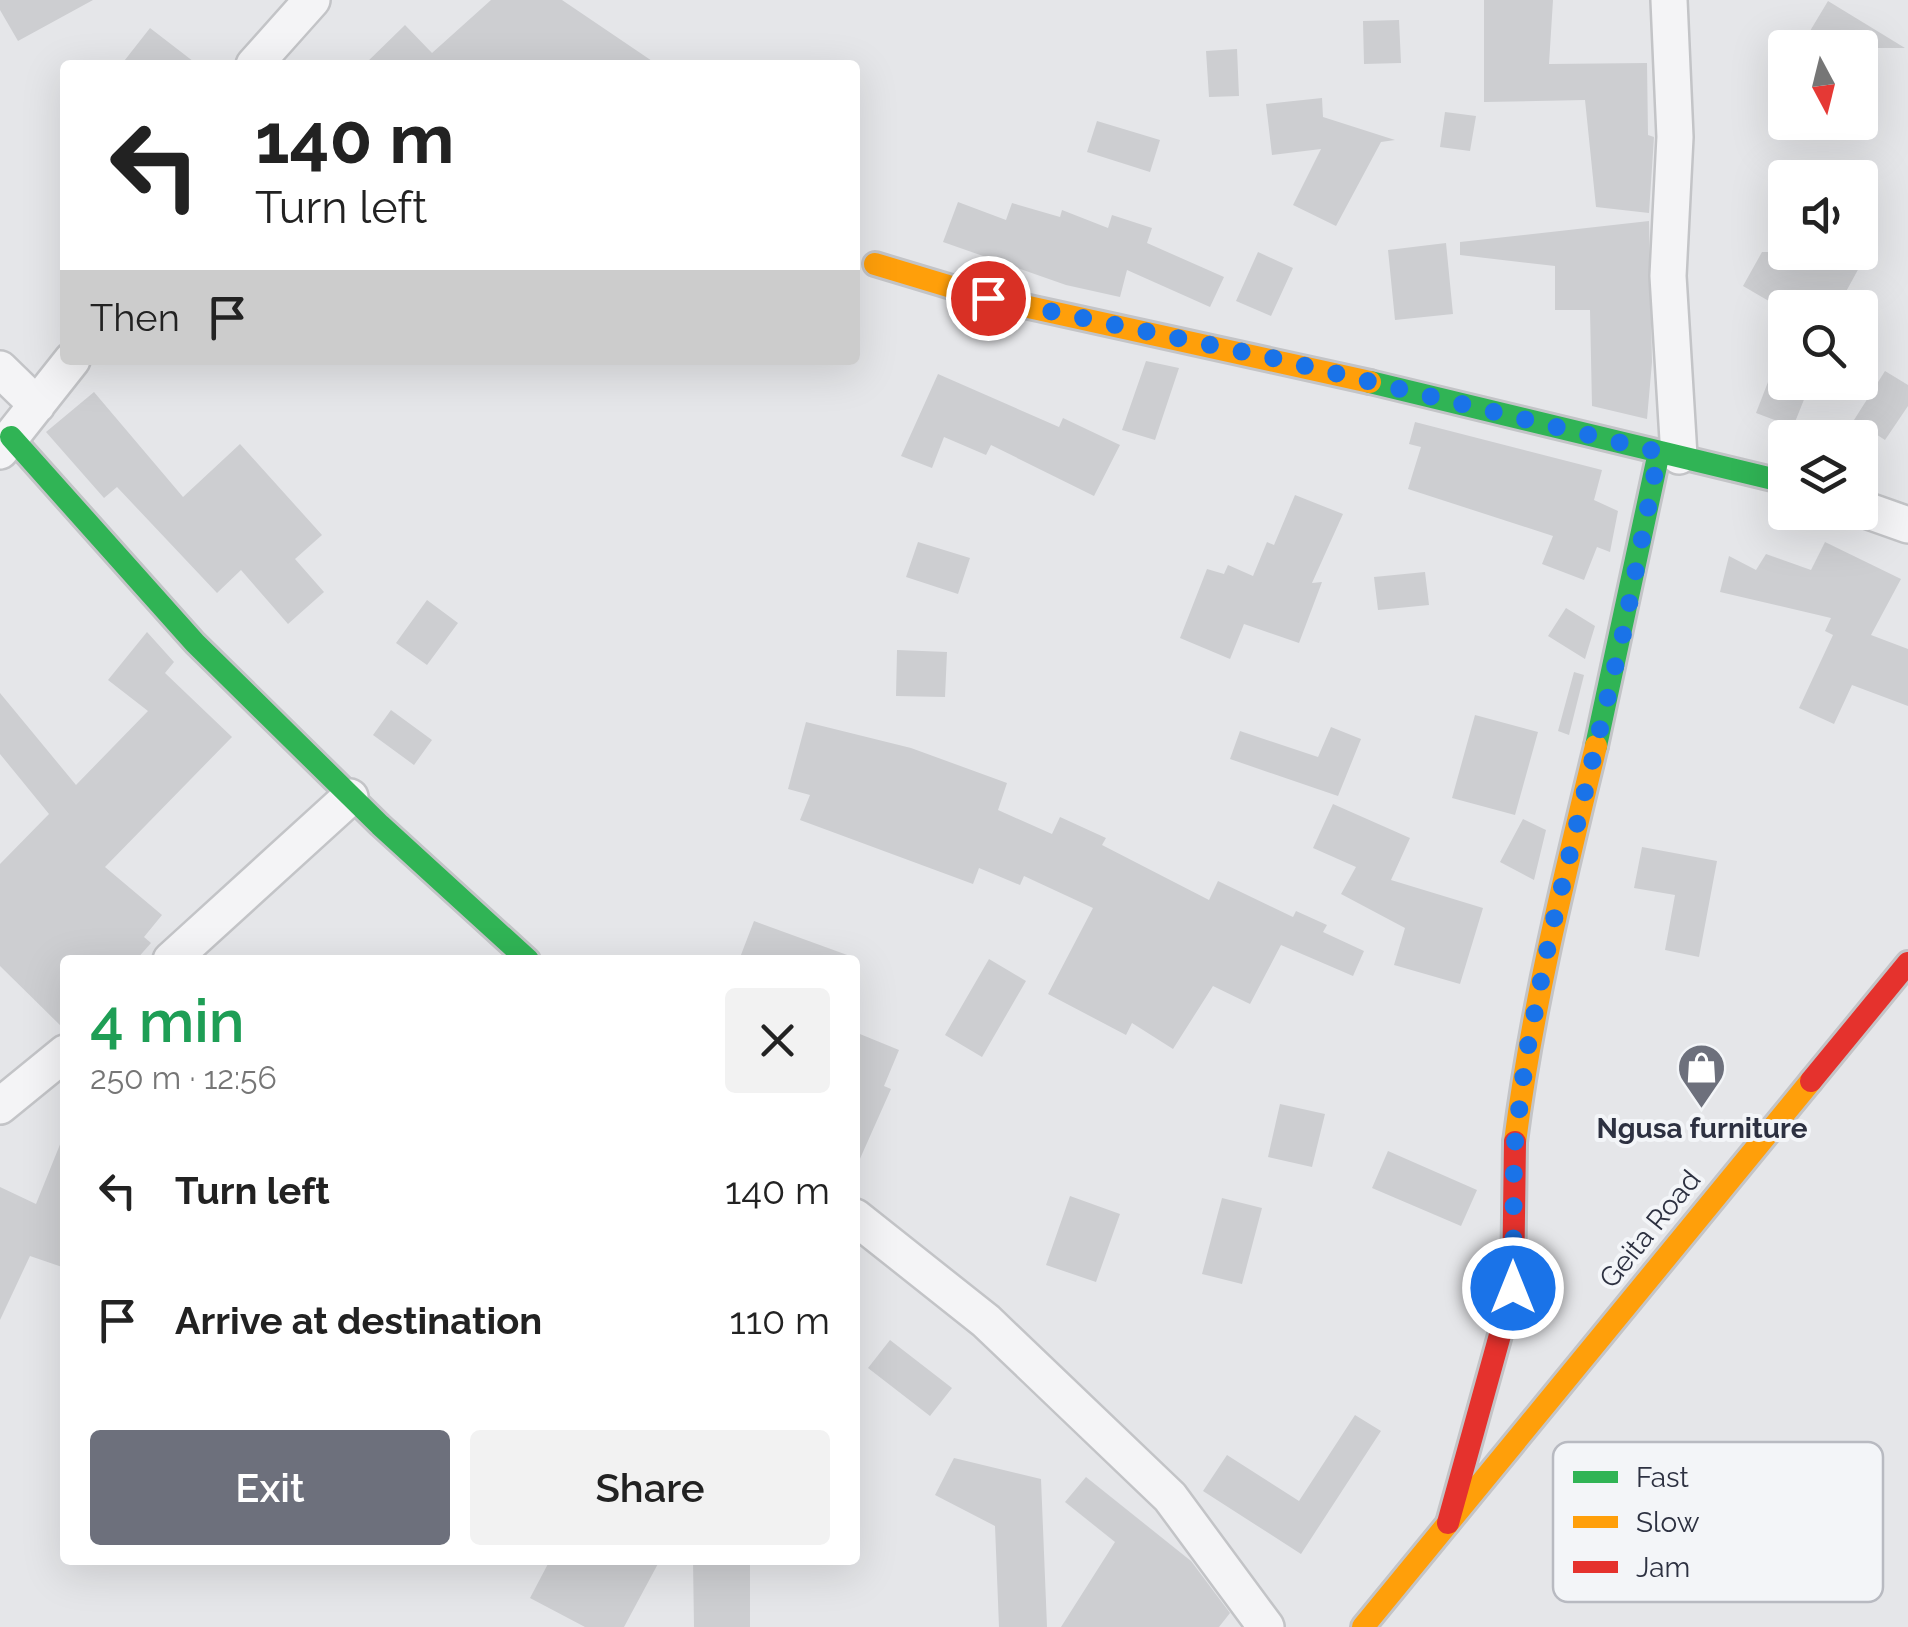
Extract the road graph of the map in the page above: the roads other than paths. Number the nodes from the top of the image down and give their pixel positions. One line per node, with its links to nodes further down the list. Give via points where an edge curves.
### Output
1 (312, 0): 3 (street)
2 (1668, 0): 9 (street, via 1675,137)
3 (258, 60)
4 (876, 264): 9 (main road, via 988,298 1277,359)
5 (68, 365): 7 (street)
6 (0, 369): 7 (street)
7 (36, 405): 8 (street)
8 (6, 444): 13 (main road)
9 (1669, 454): 10 (main road); 20 (main road, via 1550,936 1514,1150 1513,1288)
10 (1768, 478)
11 (1878, 514): 12 (street)
12 (1908, 525)
13 (350, 797): 14 (street); 15 (main road)
14 (176, 955)
15 (523, 955)
16 (1908, 963): 20 (main road, Geita Road)
17 (60, 1057): 18 (street)
18 (0, 1106)
19 (860, 1221): 21 (street, via 986,1321 1170,1497)
20 (1448, 1524): 22 (main road, Geita Road)
21 (1266, 1627)
22 (1363, 1627)

